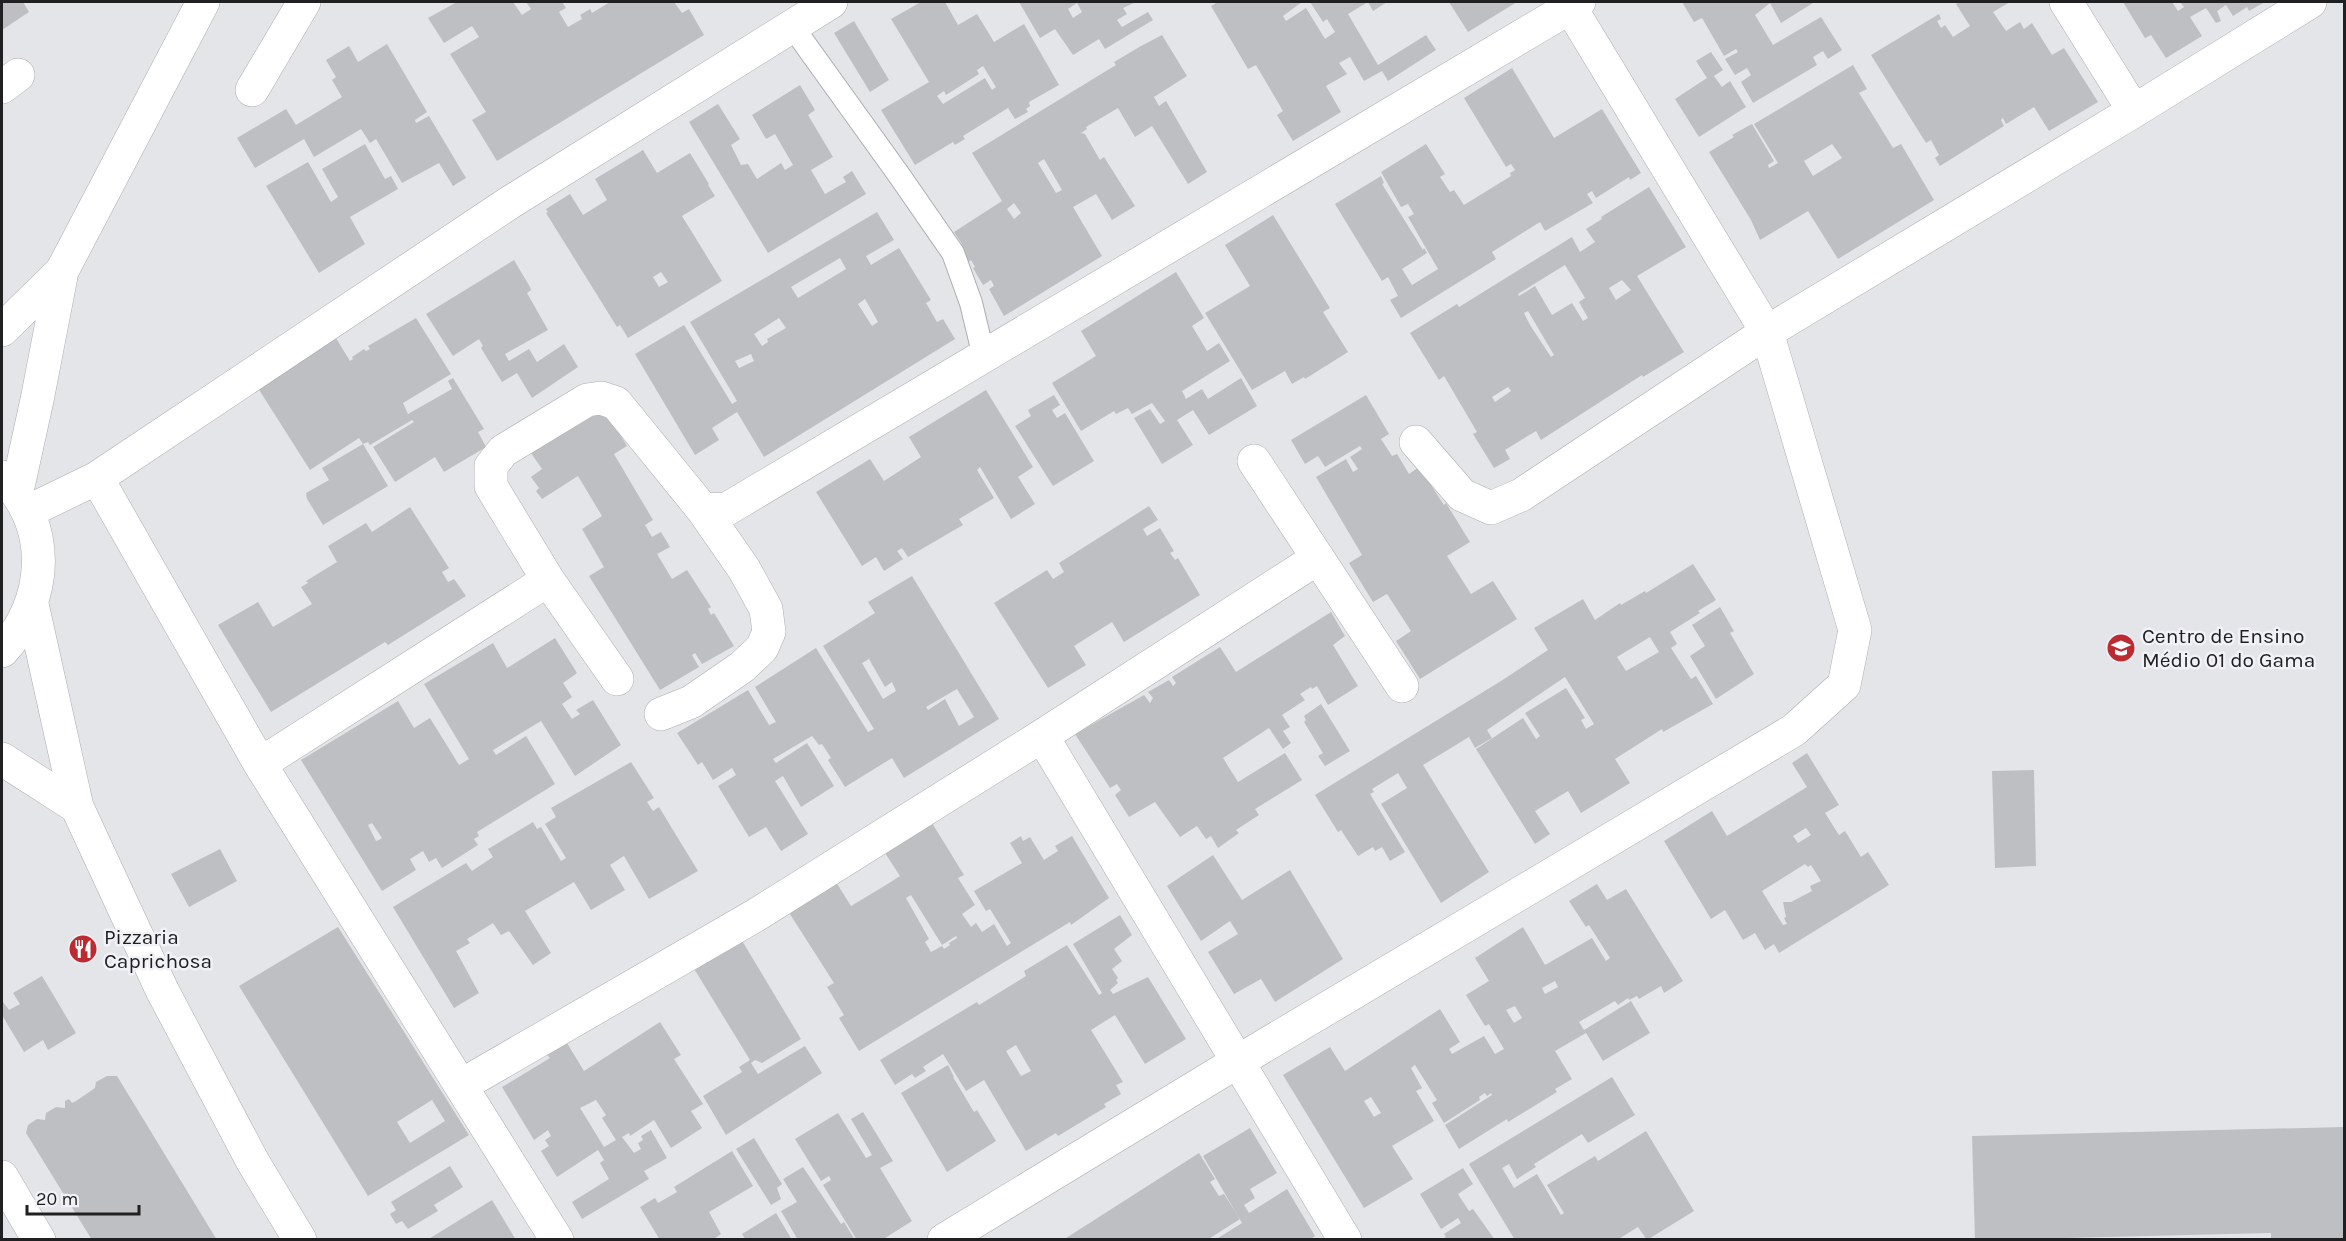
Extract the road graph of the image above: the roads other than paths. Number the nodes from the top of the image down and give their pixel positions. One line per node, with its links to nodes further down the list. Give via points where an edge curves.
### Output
1 (203, 2): 10 (street)
2 (304, 2): 8 (street)
3 (831, 2): 7 (street)
4 (2066, 2): 9 (street)
5 (2310, 2): 9 (street)
6 (1572, 3): 12 (street); 13 (street)
7 (792, 26): 13 (lane, via 953,253); 16 (street, via 509,203)
8 (252, 90)
9 (2134, 111): 12 (street)
10 (62, 271): 11 (street); 17 (street)
11 (2, 330)
12 (1767, 332): 14 (street, via 1521,495 1491,508 1462,495); 30 (street, via 1855,630 1844,685 1794,730)
13 (984, 357): 18 (street, via 727,510)
14 (1416, 442)
15 (1254, 460): 19 (street)
16 (97, 478): 17 (street); 28 (street)
17 (16, 493): 21 (street, via 40,557)
18 (703, 510): 20 (street, via 616,403 601,398 587,400 503,451 491,466 491,486); 25 (street, via 766,609 769,632 762,648 742,667 690,702)
19 (1318, 558): 24 (street); 26 (street)
20 (548, 580): 23 (street); 28 (street)
21 (32, 604): 22 (street); 29 (street)
22 (2, 651)
23 (617, 679)
24 (1402, 686)
25 (661, 714)
26 (1042, 736): 30 (street); 31 (street, via 756,915)
27 (2, 759): 29 (street)
28 (260, 764): 31 (street)
29 (77, 807): 34 (street, via 162,990 253,1162)
30 (1237, 1062): 36 (street); 37 (street)
31 (462, 1085): 35 (street)
32 (2, 1177): 33 (street)
33 (39, 1239)
34 (300, 1239)
35 (557, 1239)
36 (944, 1239)
37 (1345, 1239)

